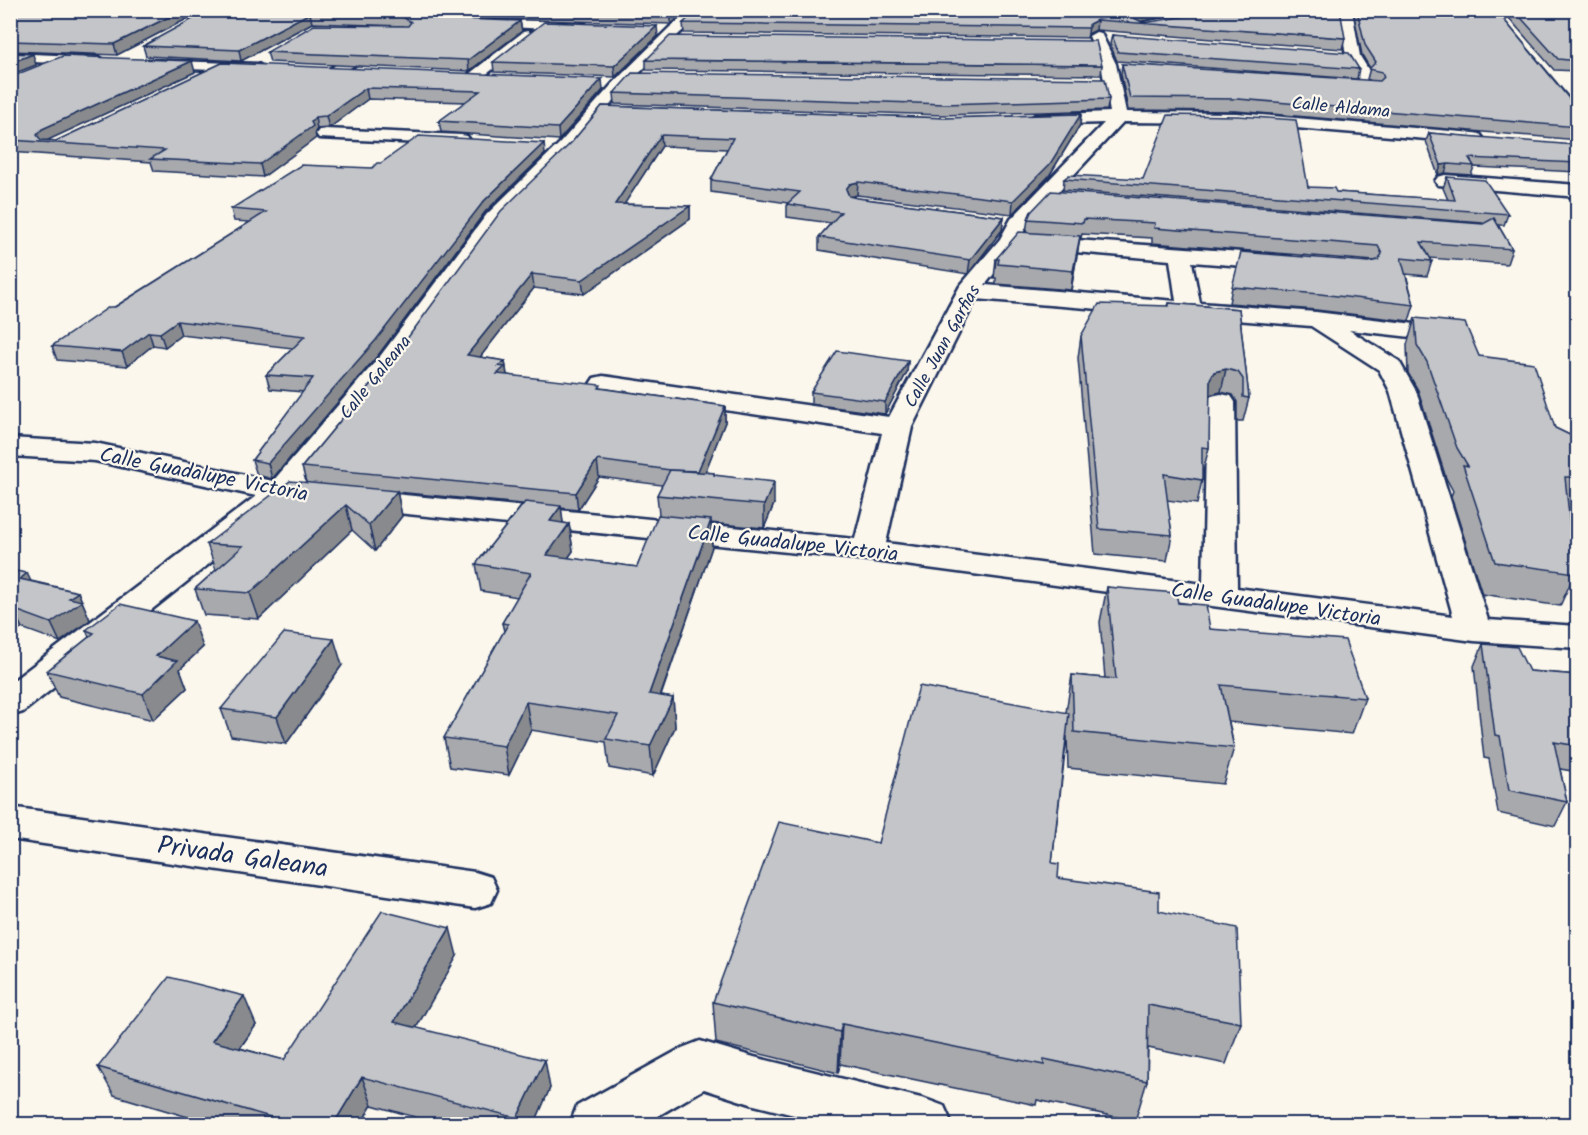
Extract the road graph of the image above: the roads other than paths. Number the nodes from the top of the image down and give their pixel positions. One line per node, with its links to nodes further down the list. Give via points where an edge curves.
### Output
1 (449, 10): 4 (street)
2 (701, 10): 45 (street, Calle Galeana, via 625,79 609,110 553,147 494,219 390,360)
3 (1345, 10): 25 (street, via 1347,56)
4 (434, 21): 5 (street); 8 (street)
5 (541, 25): 6 (street); 22 (street, via 468,77)
6 (597, 27)
7 (380, 31): 8 (street)
8 (403, 32): 20 (street, via 328,71)
9 (1116, 35): 10 (street)
10 (1099, 40): 12 (street); 26 (street)
11 (30, 42): 13 (street)
12 (1081, 44)
13 (10, 49)
14 (10, 57): 16 (street)
15 (264, 57): 18 (street)
16 (68, 60): 17 (street); 21 (street)
17 (222, 67): 18 (street); 23 (street)
18 (244, 68): 19 (street)
19 (278, 69)
20 (357, 72)
21 (30, 75)
22 (496, 78)
23 (190, 82)
24 (1347, 85): 25 (street)
25 (1371, 87): 28 (street)
26 (1119, 117): 27 (street, Calle Aldama); 28 (street, Calle Aldama, via 1236,118); 34 (street, Calle Juan Garfias, via 1053,198)
27 (1014, 120)
28 (1399, 132): 30 (street, Calle Aldama)
29 (325, 134): 31 (street)
30 (1494, 140)
31 (484, 142)
32 (1445, 181): 33 (street)
33 (1578, 191)
34 (1007, 228): 35 (street); 37 (street, Calle Juan Garfias)
35 (1180, 254): 36 (street); 38 (street)
36 (1308, 264)
37 (968, 291): 38 (street); 43 (street, Calle Juan Garfias)
38 (1189, 309): 39 (street)
39 (1316, 319): 40 (street); 48 (street, via 1390,366 1403,391)
40 (1455, 335)
41 (603, 384): 43 (street)
42 (1221, 402): 47 (street)
43 (898, 427): 46 (street, Calle Juan Garfias)
44 (10, 447): 45 (street, Calle Guadalupe Victoria, via 95,452)
45 (280, 492): 46 (street, Calle Guadalupe Victoria); 50 (street, Calle Galeana)
46 (868, 550): 47 (street, Calle Guadalupe Victoria)
47 (1220, 597): 48 (street, Calle Guadalupe Victoria)
48 (1474, 630): 49 (street, Calle Guadalupe Victoria)
49 (1578, 637)
50 (10, 703)
51 (10, 823): 52 (street, Privada Galeana)
52 (475, 890)
53 (596, 1125): 54 (street, via 700,1064)
54 (925, 1125)

